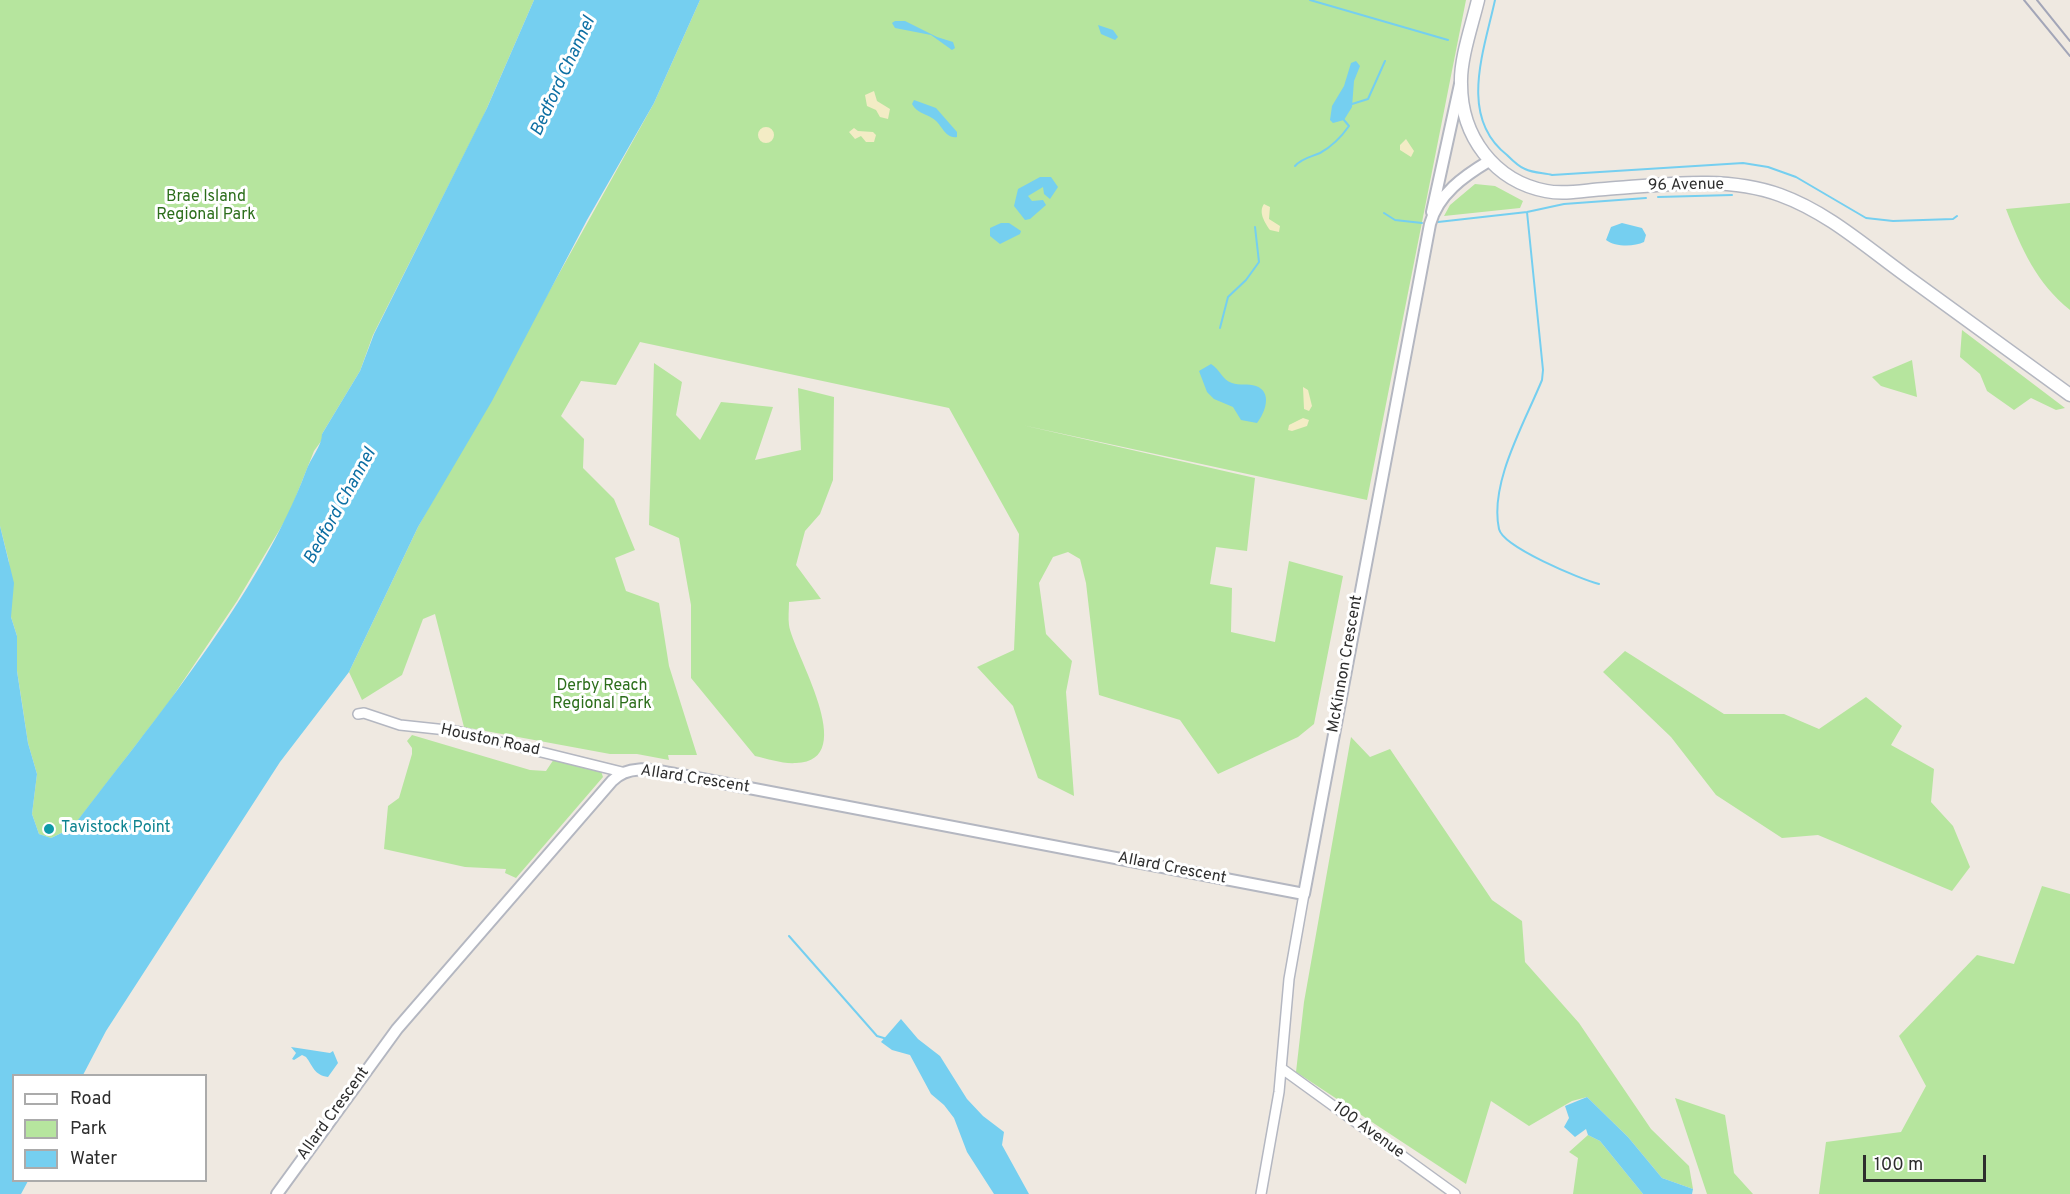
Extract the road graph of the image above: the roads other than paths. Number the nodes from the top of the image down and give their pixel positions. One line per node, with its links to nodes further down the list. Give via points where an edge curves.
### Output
1 (1478, 0): 2 (main road, 96 Avenue)
2 (1460, 82): 3 (main road, 96 Avenue, via 1467,125); 4 (street)
3 (1489, 161): 4 (street, McKinnon Crescent, via 1455,184); 5 (main road, 96 Avenue, via 1514,180 1548,192 1718,183 1747,186 1788,198 1838,226)
4 (1431, 218): 8 (street, McKinnon Crescent)
5 (2070, 395)
6 (358, 714): 7 (street, Houston Road, via 400,725 456,731)
7 (622, 772): 8 (street, Allard Crescent, via 642,769 681,775); 10 (street, Allard Crescent, via 397,1029)
8 (1304, 894): 9 (street, McKinnon Crescent, via 1289,979)
9 (1281, 1068): 11 (street, McKinnon Crescent); 12 (street, 100 Avenue)
10 (277, 1194)
11 (1261, 1194)
12 (1455, 1194)

